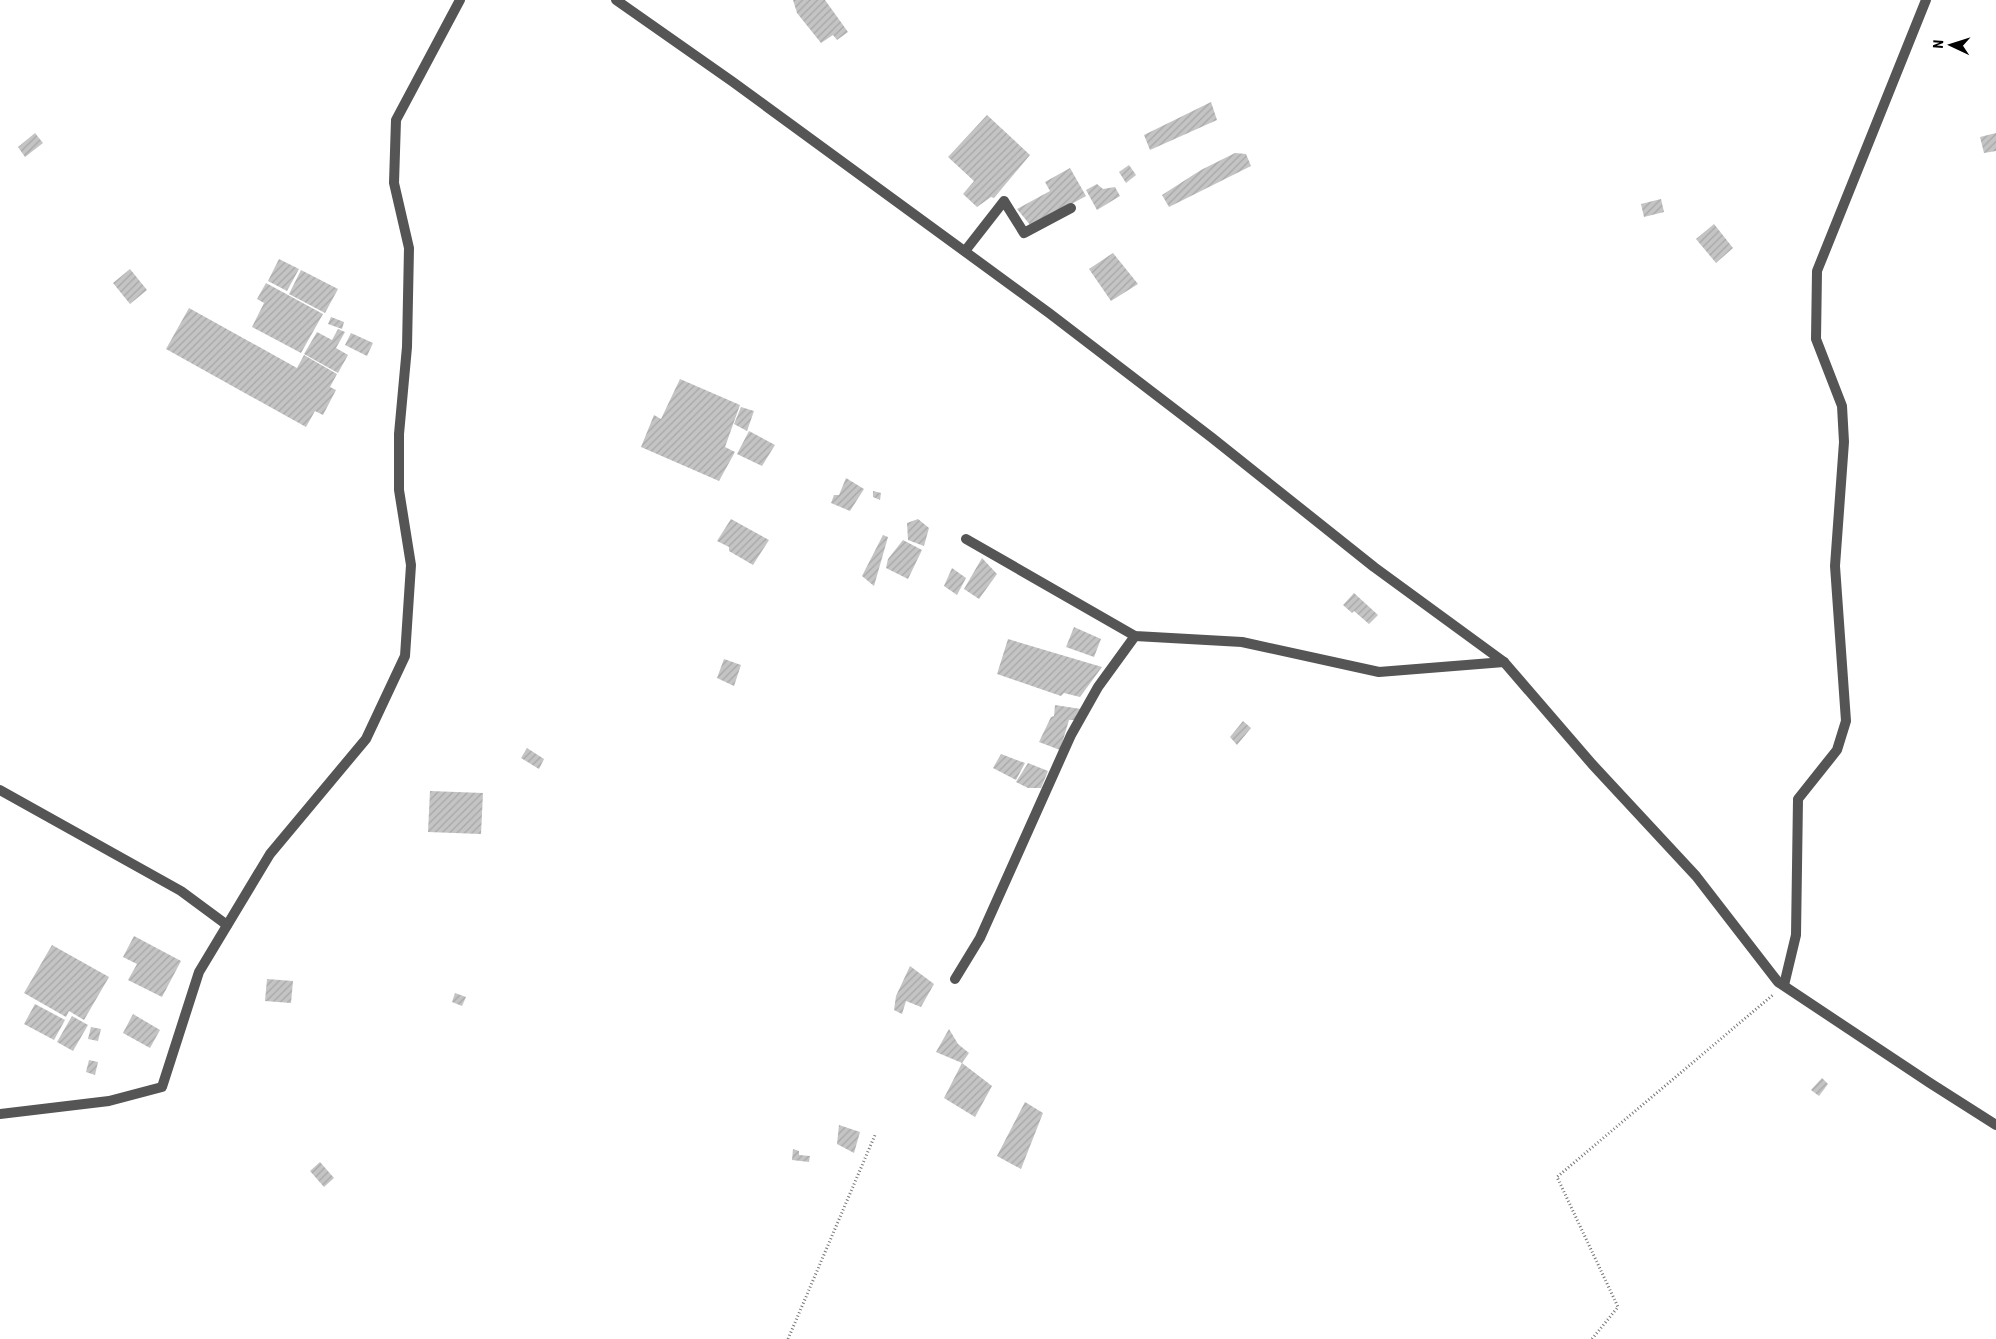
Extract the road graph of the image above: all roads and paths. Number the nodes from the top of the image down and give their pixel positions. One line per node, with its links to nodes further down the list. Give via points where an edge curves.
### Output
1 (460, 0): 10 (street, via 396,120 394,183 409,248 407,347 399,434 399,490 411,564 406,656 366,739 270,854)
2 (616, 0): 5 (street)
3 (1926, 0): 12 (street, via 1817,271 1816,339 1842,406 1844,442 1835,566 1846,721 1837,750 1798,799 1796,935)
4 (1071, 208): 5 (street, via 1024,233 1004,201)
5 (965, 251): 8 (street, via 1211,437 1374,567)
6 (966, 539): 7 (street)
7 (1135, 636): 8 (street, via 1242,642 1379,672); 11 (street, via 1098,687 1071,735 980,938)
8 (1504, 662): 12 (street, via 1592,764 1696,876 1778,982)
9 (0, 790): 10 (street, via 181,891)
10 (227, 925): 13 (street, via 199,972 162,1087 109,1102)
11 (955, 979)
12 (1784, 985): 14 (street); 17 (path, via 1556,1178 1618,1307)
13 (0, 1114)
14 (1996, 1125)
15 (875, 1135): 16 (path)
16 (788, 1339)
17 (1592, 1339)

